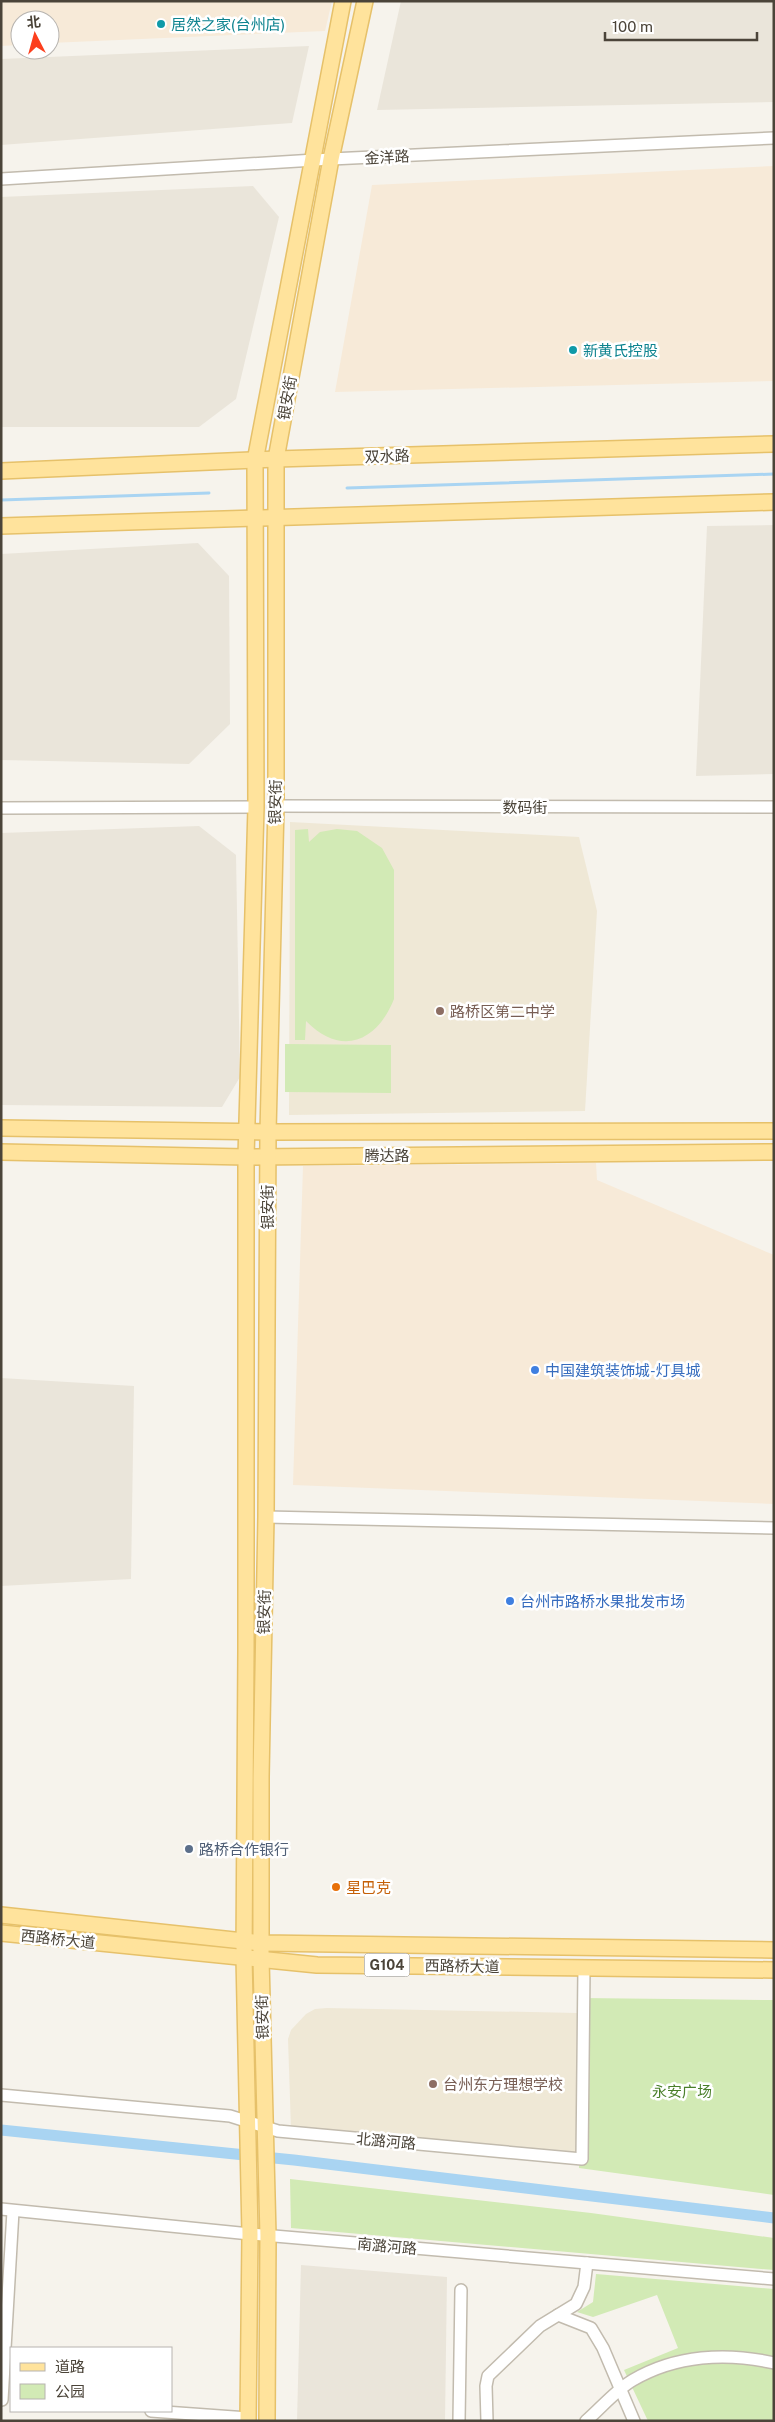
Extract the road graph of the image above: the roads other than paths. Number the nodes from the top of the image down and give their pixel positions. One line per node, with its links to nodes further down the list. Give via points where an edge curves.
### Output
1 (344, 1): 5 (main road, 银安街)
2 (365, 1): 4 (main road, 银安街)
3 (774, 138): 4 (street, 金洋路)
4 (331, 160): 5 (street, 金洋路); 8 (main road, 银安街)
5 (312, 161): 6 (street, 金洋路); 9 (main road, 银安街)
6 (1, 180)
7 (774, 444): 8 (main road, 双水路)
8 (276, 460): 9 (main road, 双水路); 12 (main road, 银安街)
9 (256, 461): 10 (main road, 双水路); 13 (main road, 银安街)
10 (1, 471)
11 (774, 502): 12 (main road)
12 (276, 518): 13 (main road); 15 (main road, 银安街)
13 (256, 519): 14 (main road); 16 (main road, 银安街)
14 (1, 526)
15 (276, 806): 17 (street, 数码街); 22 (main road, 银安街)
16 (256, 807): 18 (street); 20 (main road, 银安街)
17 (774, 807)
18 (1, 808)
19 (1, 1128): 20 (main road, 腾达路)
20 (247, 1130): 22 (main road, 腾达路); 26 (main road, 银安街)
21 (774, 1131): 22 (main road, 腾达路)
22 (268, 1132): 25 (main road, 银安街)
23 (1, 1152): 26 (main road, 腾达路)
24 (774, 1152): 25 (main road, 腾达路)
25 (267, 1156): 26 (main road, 腾达路); 27 (main road, 银安街)
26 (246, 1157): 31 (main road, 银安街)
27 (266, 1517): 28 (street); 32 (main road, 银安街, via 260,1777)
28 (774, 1528)
29 (1, 1915): 31 (main road, 西路桥大道 / G104)
30 (1, 1933): 34 (main road, 西路桥大道 / G104)
31 (244, 1940): 32 (main road, 西路桥大道 / G104); 34 (main road, 银安街)
32 (262, 1943): 33 (main road, 西路桥大道 / G104); 35 (main road, 银安街)
33 (774, 1950)
34 (244, 1957): 35 (main road, 西路桥大道 / G104); 39 (main road, 银安街)
35 (261, 1959): 36 (main road, 西路桥大道 / G104, via 317,1965); 40 (main road, 银安街)
36 (584, 1968): 37 (main road, 西路桥大道 / G104); 40 (street, 北潞河路, via 582,2159)
37 (774, 1970)
38 (1, 2095): 39 (street, 北潞河路, via 230,2116)
39 (248, 2127): 40 (street, 北潞河路); 43 (main road, 银安街)
40 (265, 2131): 44 (main road, 银安街)
41 (1, 2210): 42 (street, 南潞河路)
42 (14, 2211): 43 (street, 南潞河路); 51 (street)
43 (250, 2234): 44 (street, 南潞河路); 53 (main road, 银安街)
44 (268, 2235): 45 (street, 南潞河路); 54 (main road, 银安街)
45 (587, 2263): 46 (street, 南潞河路); 48 (street, via 584,2287 576,2304)
46 (774, 2279)
47 (461, 2290): 55 (street)
48 (558, 2315): 50 (street, via 591,2328); 56 (street, via 540,2326 488,2376)
49 (774, 2363): 50 (street, via 712,2356 667,2365 632,2381)
50 (621, 2390): 57 (street); 58 (street)
51 (5, 2400)
52 (163, 2412): 53 (street)
53 (248, 2419)
54 (267, 2421)
55 (459, 2421)
56 (487, 2421)
57 (586, 2421)
58 (634, 2421)

